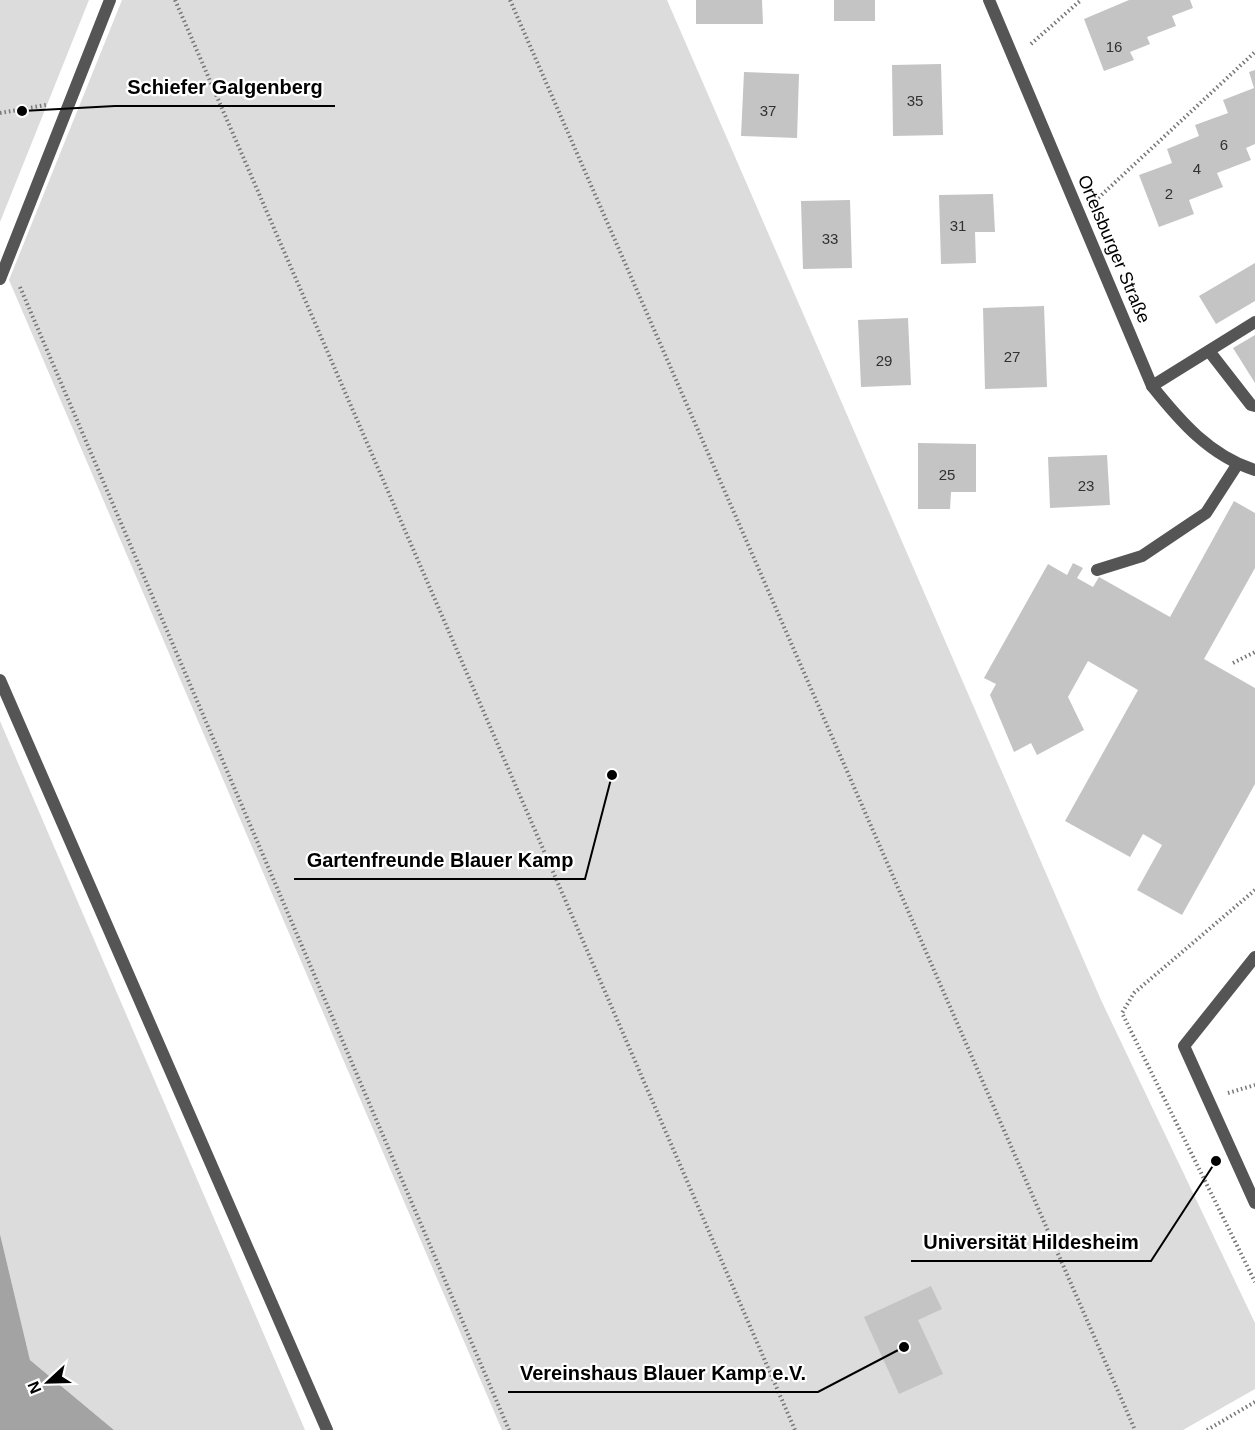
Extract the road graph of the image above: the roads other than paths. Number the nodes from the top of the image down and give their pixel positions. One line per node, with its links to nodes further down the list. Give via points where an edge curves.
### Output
1 (110, 0): 3 (street)
2 (989, 0): 6 (street, Ortelsburger Straße)
3 (0, 279)
4 (1255, 322): 5 (street)
5 (1209, 351): 6 (street); 7 (street, via 1251,405)
6 (1152, 386): 8 (street, Ortelsburger Straße, via 1186,429)
7 (1255, 405)
8 (1237, 465): 9 (street, Ortelsburger Straße); 10 (street, via 1206,513 1142,556)
9 (1255, 470)
10 (1096, 570)
11 (0, 680): 14 (street)
12 (1255, 957): 13 (street, via 1184,1046)
13 (1255, 1203)
14 (327, 1430)

